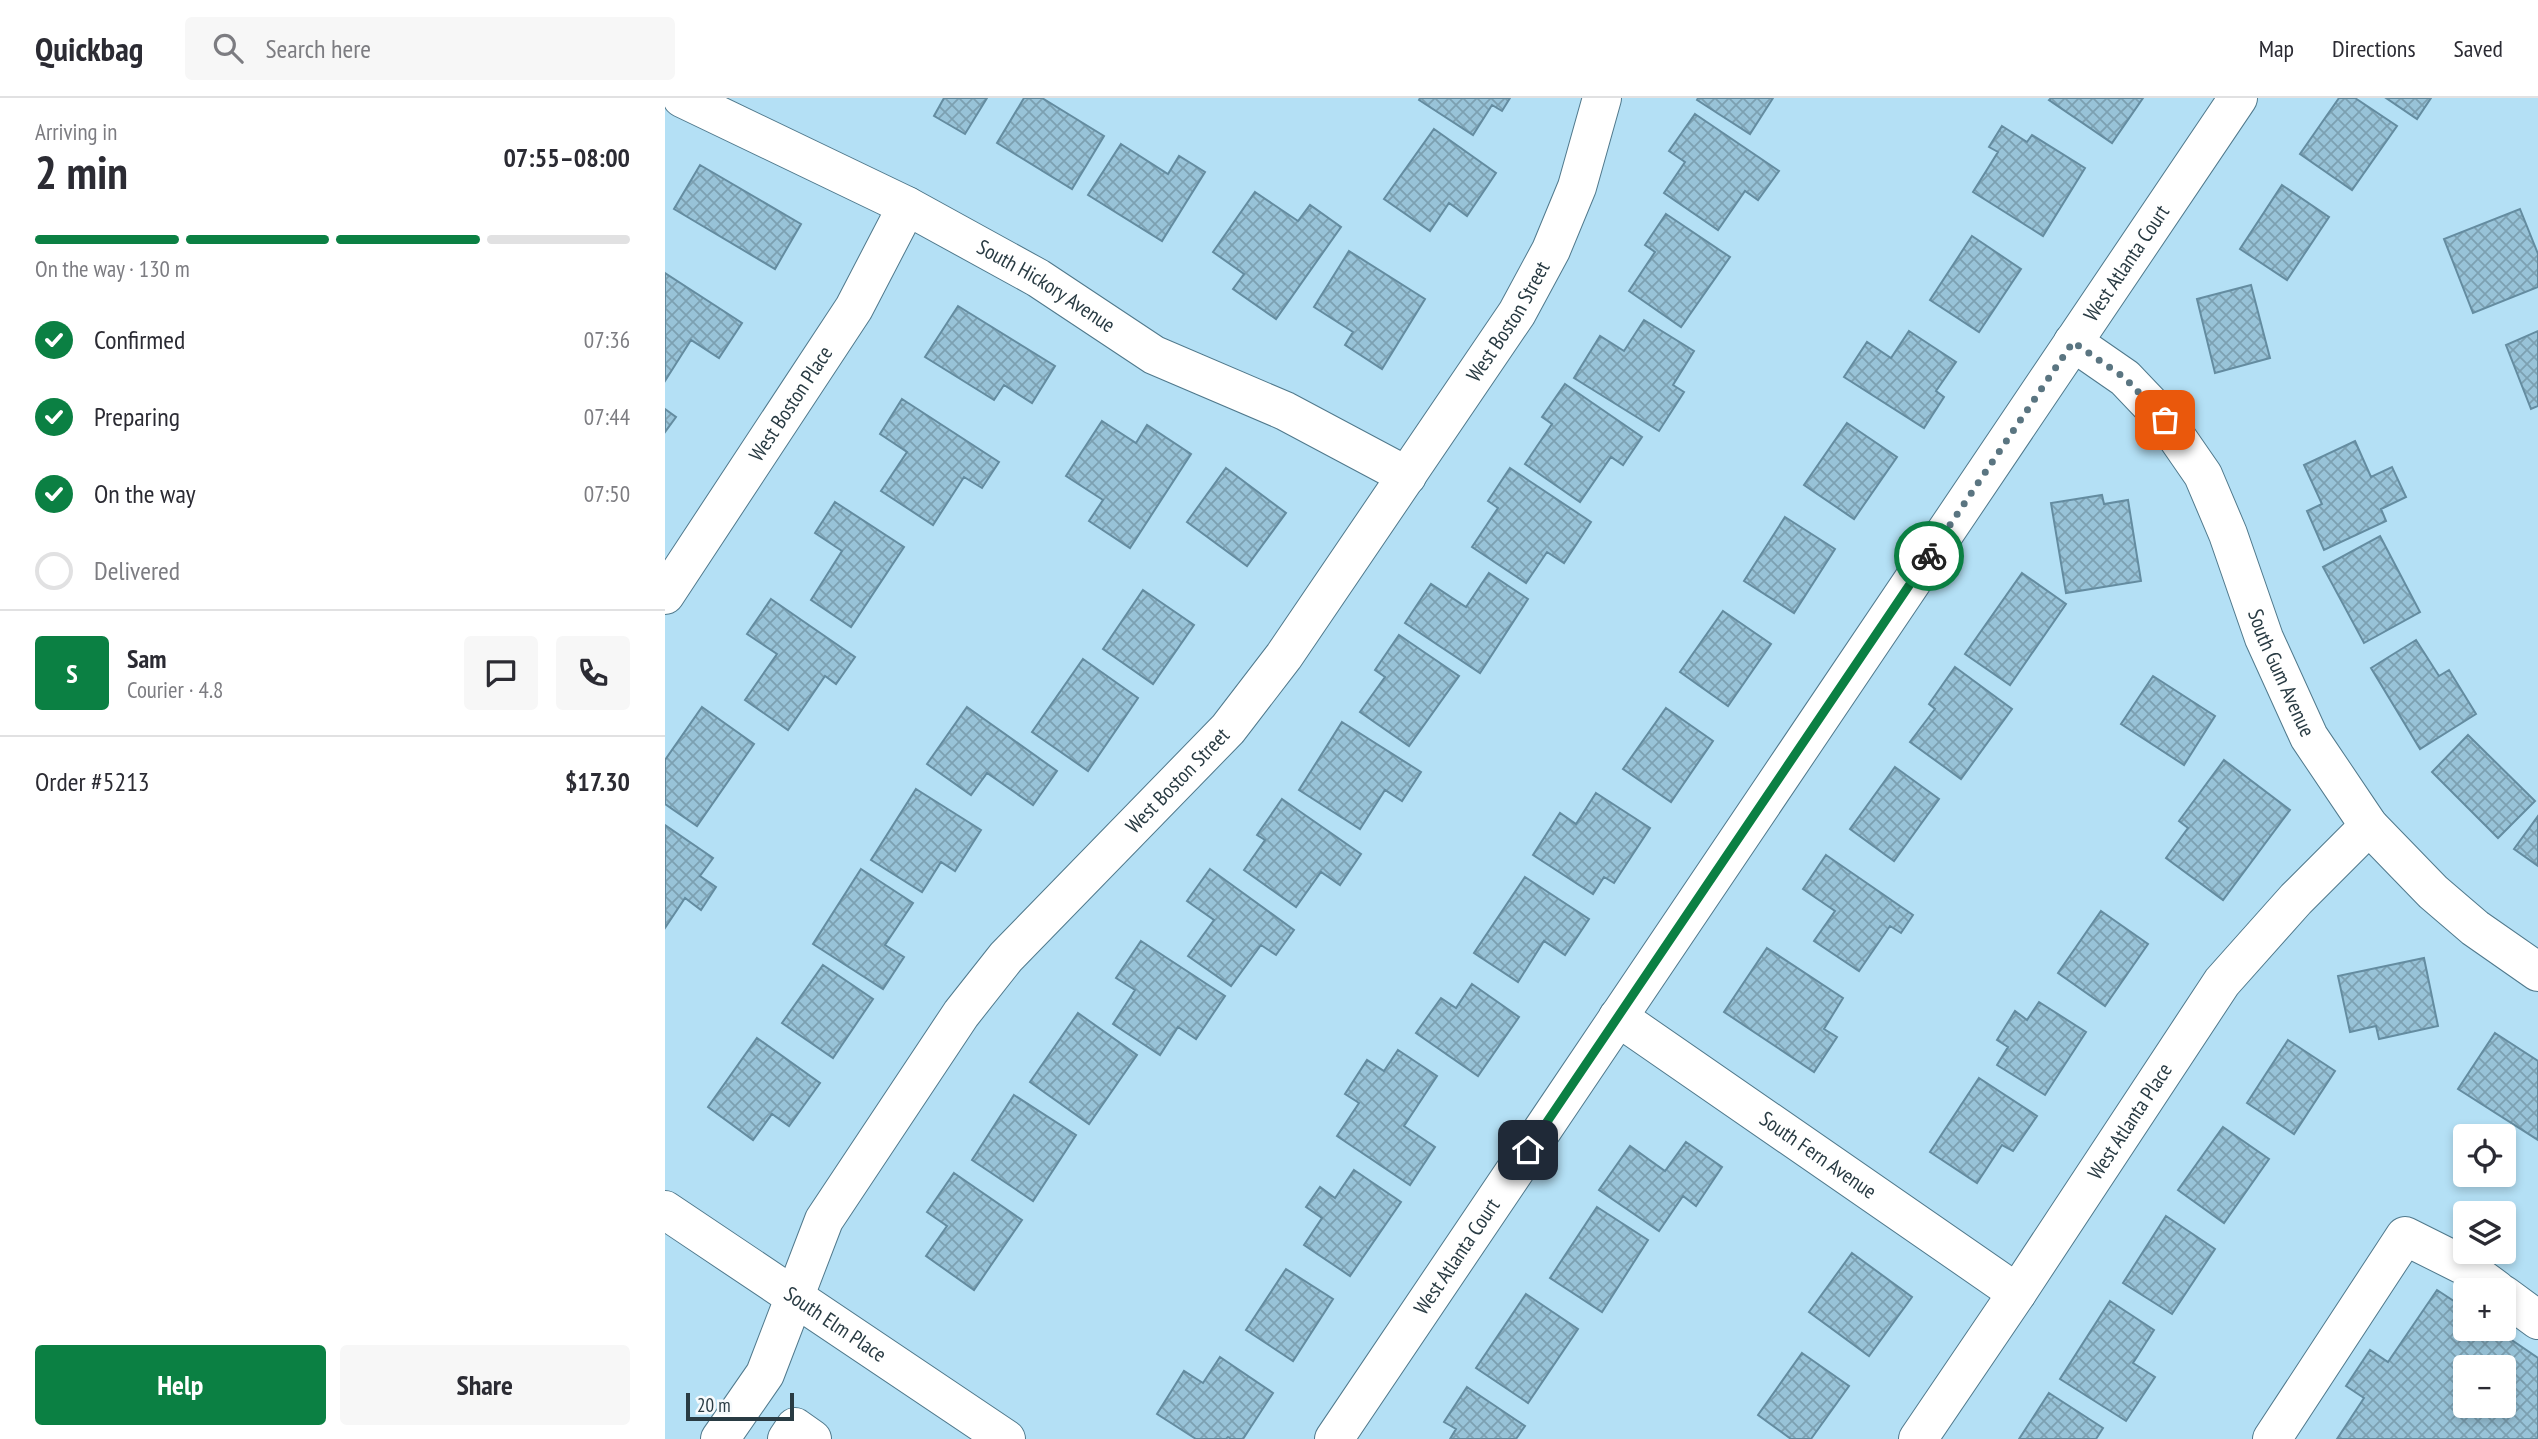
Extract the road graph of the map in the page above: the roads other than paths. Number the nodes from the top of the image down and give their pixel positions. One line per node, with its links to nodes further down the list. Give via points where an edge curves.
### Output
1 (682, 98): 4 (street, South Hickory Avenue)
2 (1602, 98): 6 (street, West Boston Street, via 1577,187 1551,250 1517,313)
3 (2238, 98): 5 (street, West Atlanta Court)
4 (907, 206): 6 (street, South Hickory Avenue, via 1038,278 1154,355 1285,411); 7 (street, West Boston Place, via 854,308)
5 (2073, 342): 8 (street, South Gum Avenue, via 2125,378 2165,420 2203,475 2263,638 2309,737); 10 (street, West Atlanta Court)
6 (1407, 476): 14 (street, West Boston Street, via 1284,656 1228,729 1006,957 961,1014 824,1220)
7 (665, 596)
8 (2369, 826): 9 (street, South Gum Avenue, via 2475,928); 13 (street, West Atlanta Place, via 2222,982)
9 (2538, 972)
10 (1618, 1017): 13 (street, South Fern Avenue); 21 (street, West Atlanta Court)
11 (665, 1210): 14 (street, South Elm Place)
12 (2481, 1278): 23 (street, via 2405,1236)
13 (2017, 1293): 22 (street, West Atlanta Place)
14 (794, 1297): 17 (street, West Boston Street, via 765,1374); 20 (street, South Elm Place)
15 (2516, 1304): 16 (street)
16 (2538, 1320)
17 (720, 1439)
18 (787, 1439): 19 (street, via 795,1427)
19 (812, 1439)
20 (1006, 1439)
21 (1334, 1439)
22 (1918, 1439)
23 (2272, 1439)

